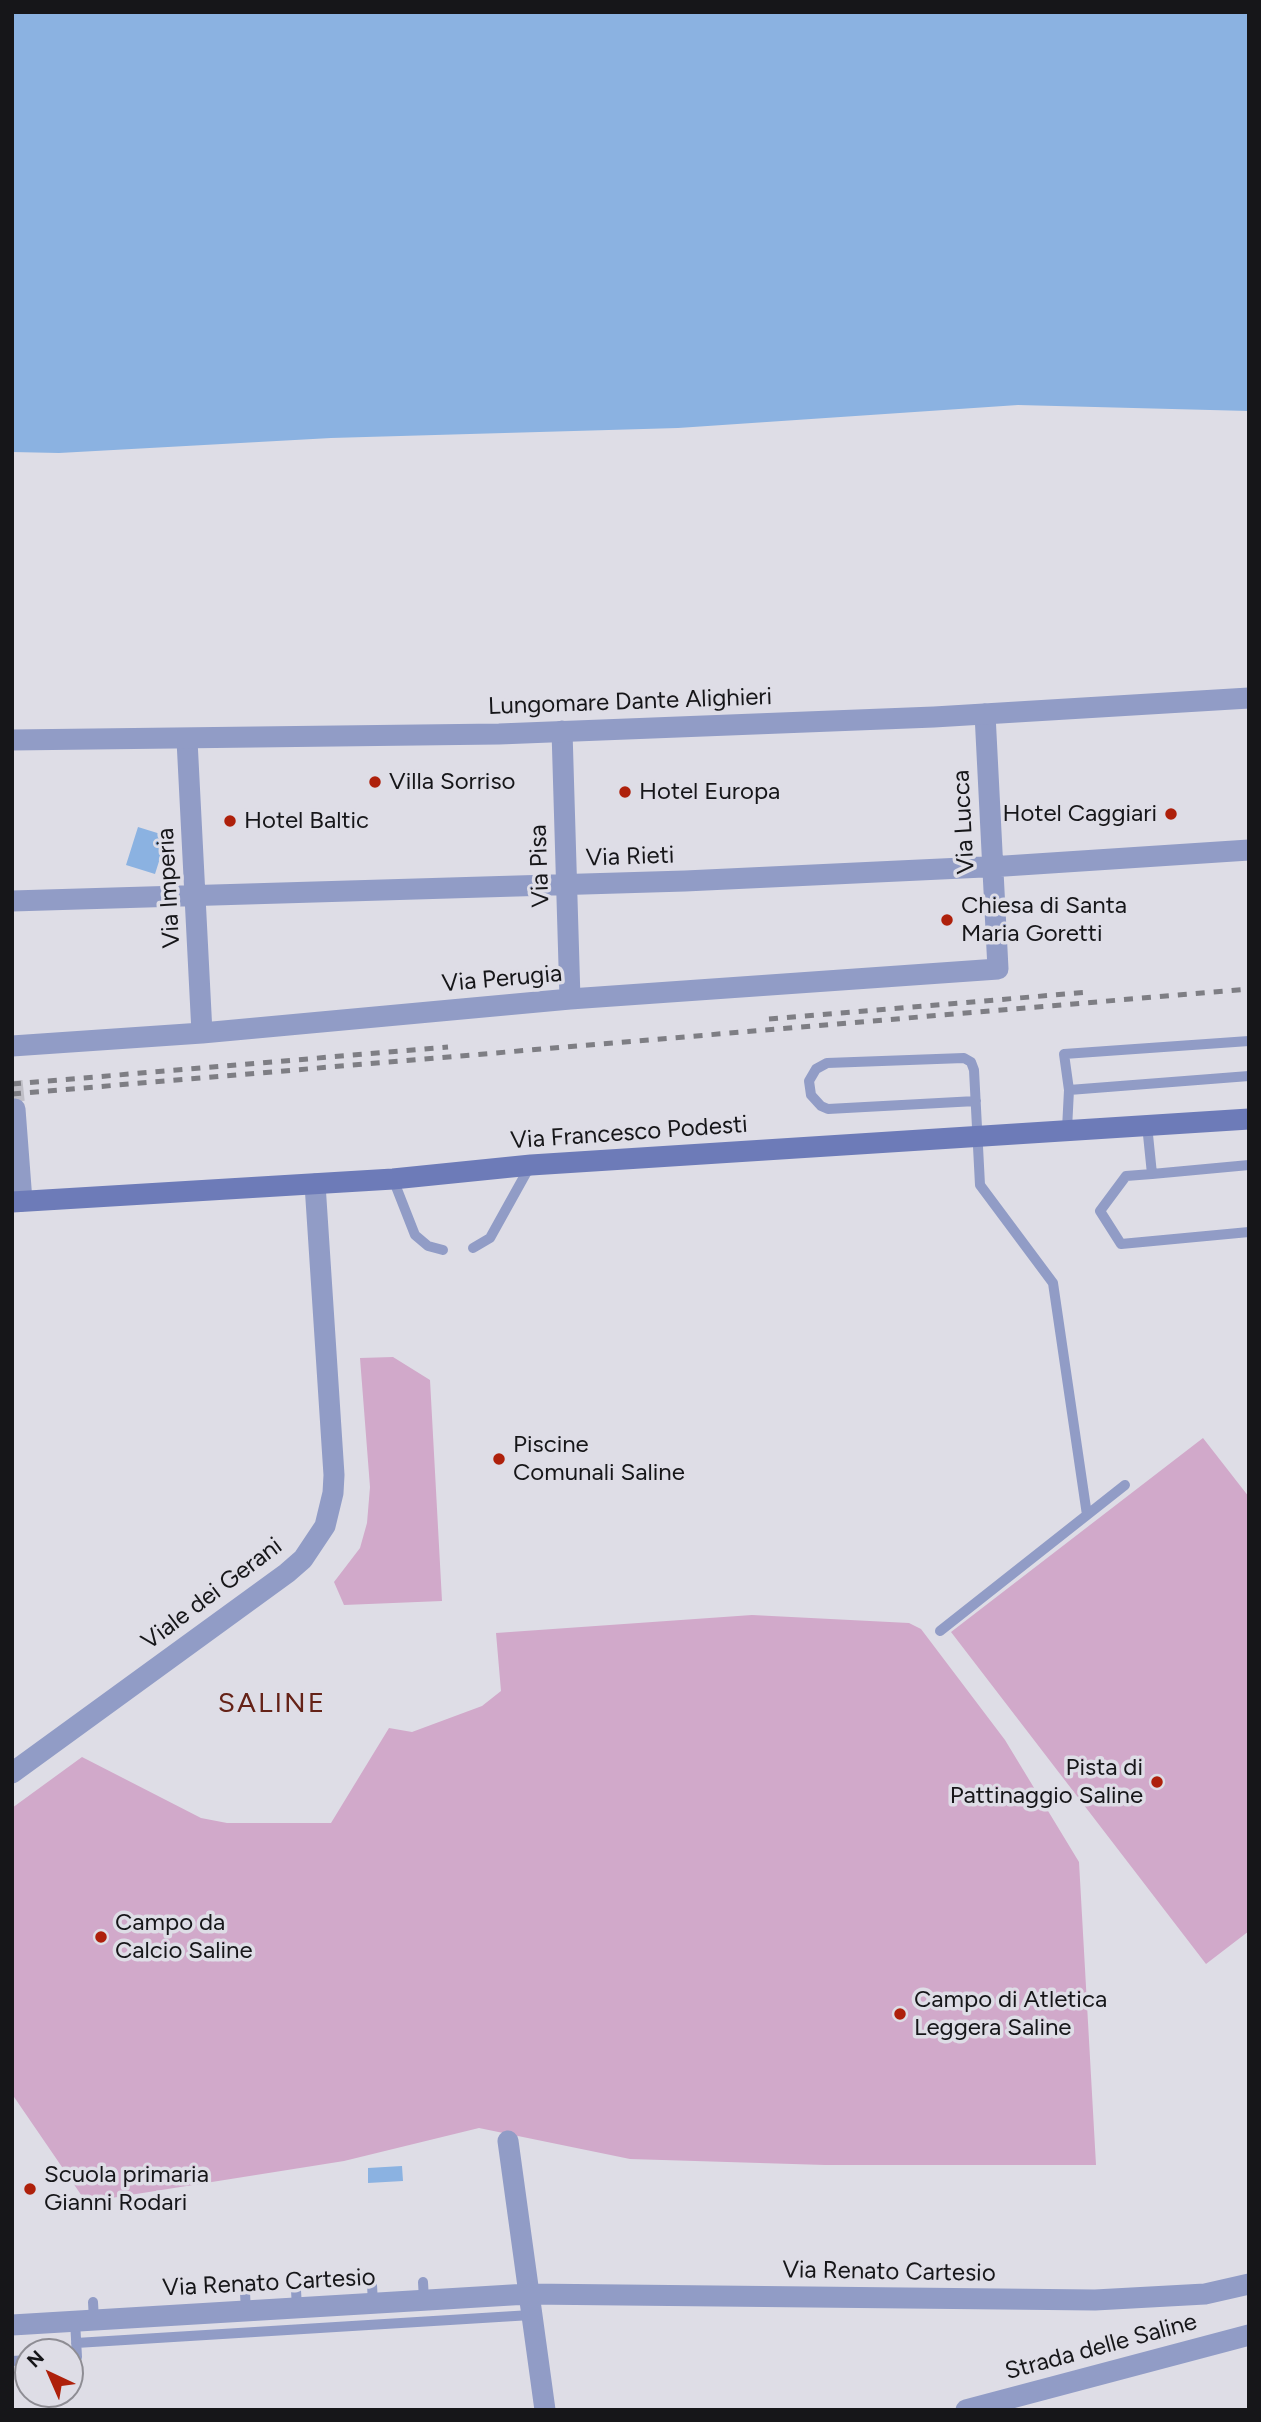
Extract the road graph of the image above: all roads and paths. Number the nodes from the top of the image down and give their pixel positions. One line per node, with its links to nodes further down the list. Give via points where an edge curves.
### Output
1 (1249, 698): 2 (street, Lungomare Dante Alighieri)
2 (985, 714): 3 (street, Lungomare Dante Alighieri); 7 (street, Via Lucca)
3 (562, 731): 5 (street, Lungomare Dante Alighieri); 8 (street, Via Pisa)
4 (12, 740): 5 (street, Lungomare Dante Alighieri)
5 (187, 740): 9 (street, Via Imperia)
6 (1249, 850): 7 (street, Via Rieti)
7 (993, 866): 8 (street, Via Rieti); 11 (street, Via Lucca)
8 (568, 885): 9 (street, Via Rieti); 12 (street, Via Pisa)
9 (197, 897): 10 (street, Via Rieti); 13 (street, Via Imperia)
10 (12, 901)
11 (998, 969): 12 (street, Via Perugia)
12 (570, 999): 13 (street, Via Perugia)
13 (202, 1033): 15 (street, Via Perugia)
14 (1249, 1041): 17 (lane, via 1065,1054)
15 (12, 1046)
16 (1249, 1076): 17 (lane)
17 (1069, 1090): 22 (lane)
18 (976, 1101): 18 (lane, via 974,1070 964,1058 827,1063 816,1069 809,1082 811,1095 828,1109); 23 (lane)
19 (15, 1110): 29 (street)
20 (1249, 1119): 21 (main road, Via Francesco Podesti)
21 (1147, 1125): 22 (main road, Via Francesco Podesti); 26 (lane)
22 (1067, 1129): 23 (main road, Via Francesco Podesti)
23 (978, 1136): 24 (main road, Via Francesco Podesti); 34 (lane, via 981,1185 1052,1283)
24 (531, 1165): 27 (main road, Via Francesco Podesti); 31 (lane, via 490,1238)
25 (1249, 1165): 26 (lane)
26 (1152, 1174): 30 (lane, via 1126,1176 1100,1211 1121,1244)
27 (393, 1180): 28 (main road, Via Francesco Podesti); 32 (lane, via 415,1235 428,1247)
28 (315, 1184): 29 (main road, Via Francesco Podesti); 36 (street, Viale dei Gerani, via 334,1475 325,1526 303,1559 287,1573)
29 (17, 1201)
30 (1249, 1232)
31 (473, 1248)
32 (443, 1250)
33 (1125, 1485): 34 (lane)
34 (1087, 1515): 35 (lane)
35 (940, 1631)
36 (12, 1773)
37 (508, 2141): 40 (street)
38 (1249, 2284): 40 (street, Via Renato Cartesio, via 1205,2294 1095,2300)
39 (425, 2294): 40 (street, Via Renato Cartesio); 41 (street, Via Renato Cartesio); 44 (lane)
40 (528, 2294): 43 (street)
41 (247, 2305): 42 (street, Via Renato Cartesio); 46 (lane)
42 (88, 2314): 45 (street, Via Renato Cartesio); 48 (lane)
43 (531, 2315): 44 (lane); 50 (street)
44 (430, 2322): 46 (lane)
45 (12, 2325)
46 (251, 2332): 49 (lane)
47 (1249, 2335): 51 (street, Strada delle Saline)
48 (78, 2338)
49 (84, 2342)
50 (545, 2410)
51 (966, 2410)

